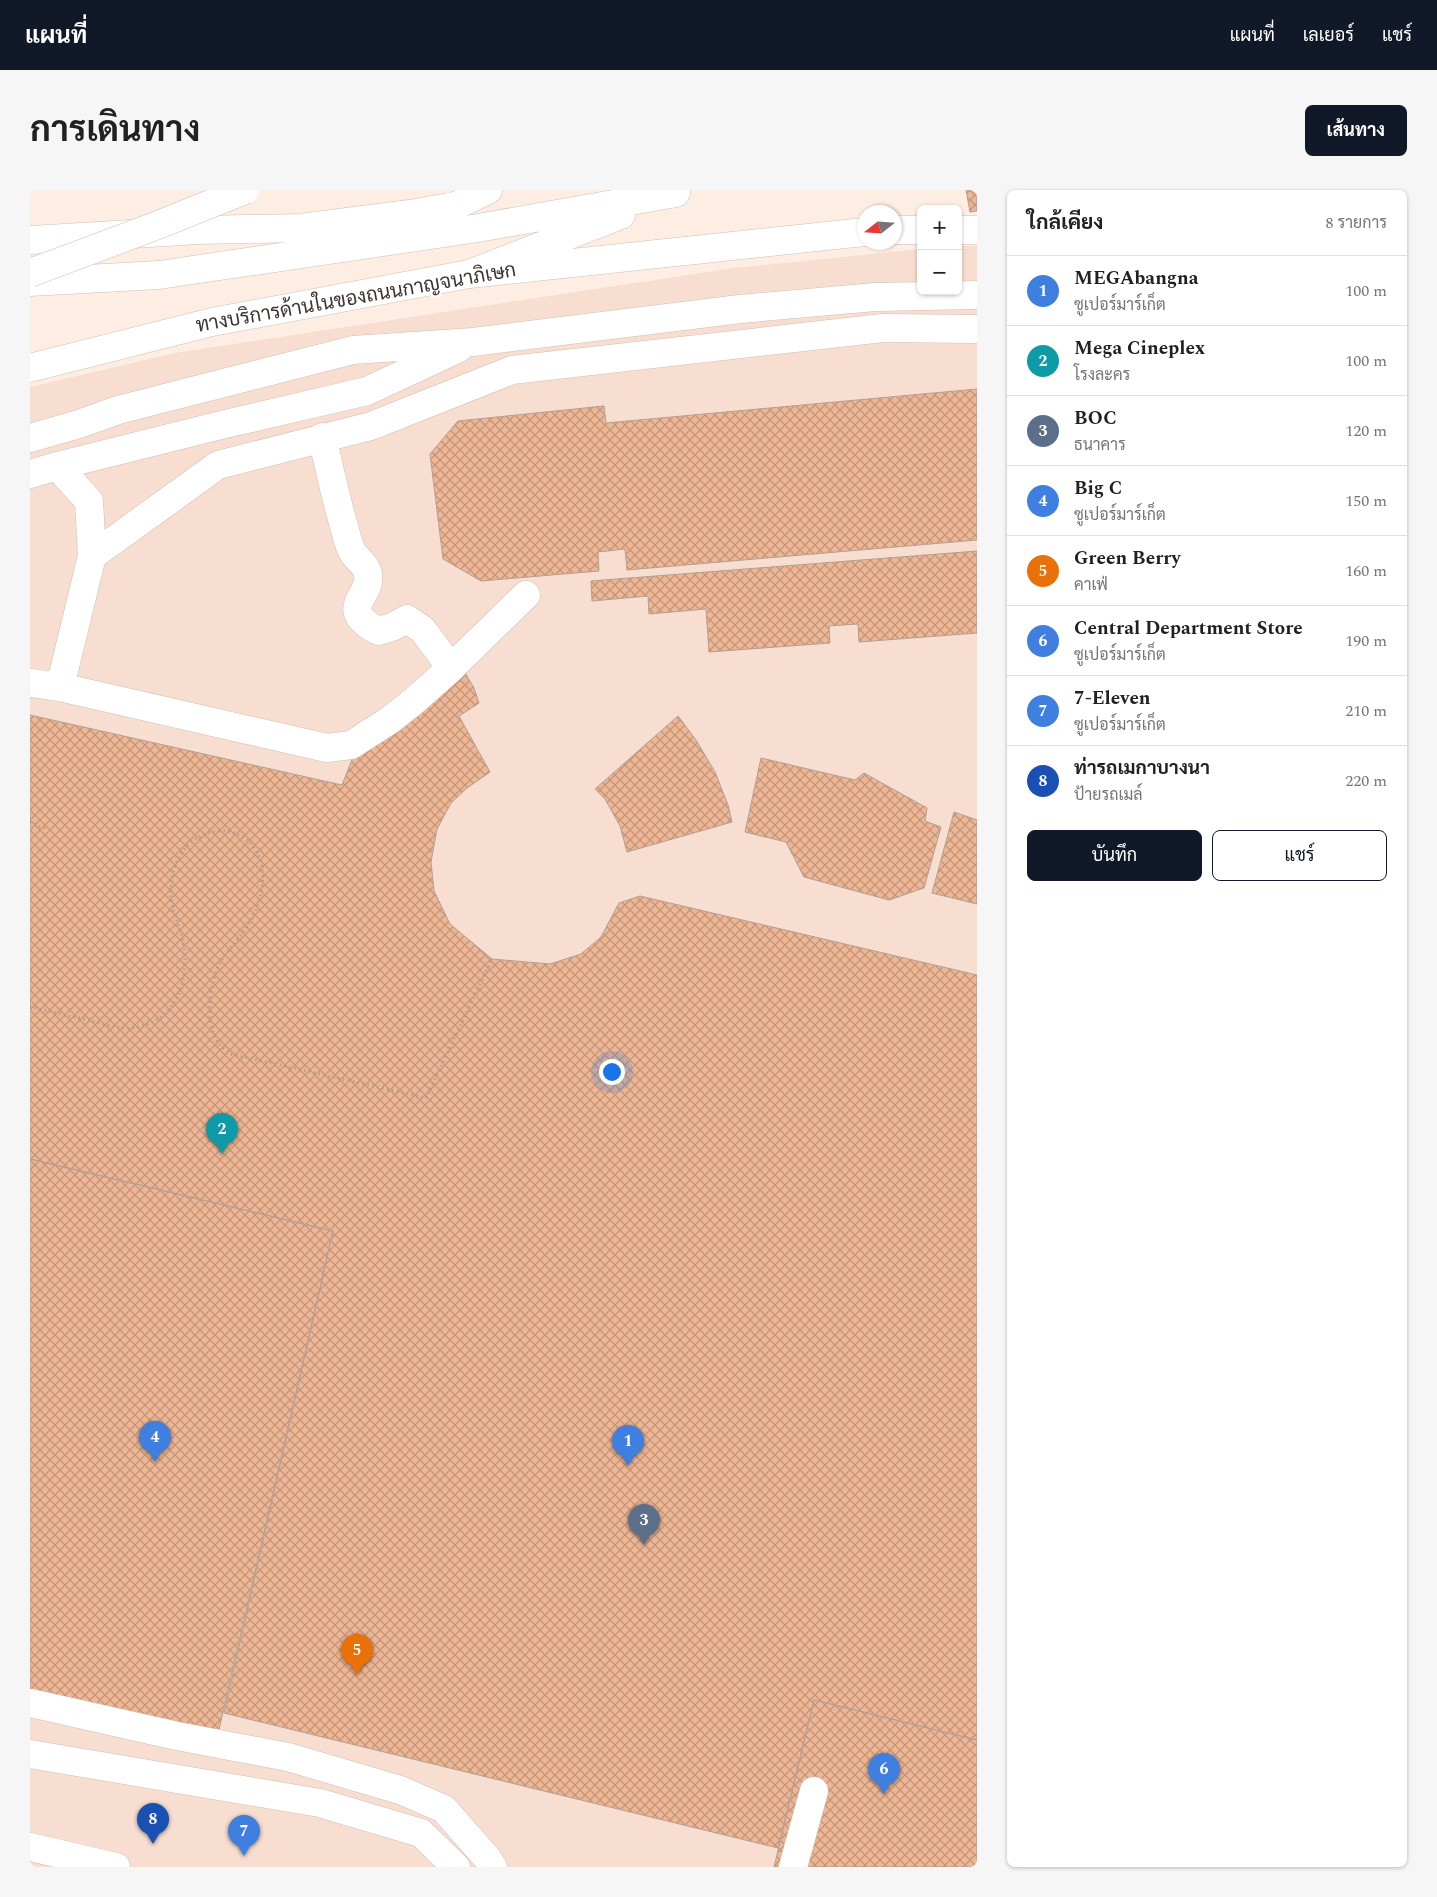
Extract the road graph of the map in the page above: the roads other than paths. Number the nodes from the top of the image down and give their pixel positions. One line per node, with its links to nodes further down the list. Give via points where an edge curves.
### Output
1 (245, 190): 10 (main road, bridge)
2 (488, 190): 9 (main road, via 455,206 300,228)
3 (680, 192): 11 (main road); 12 (main road, via 478,228 159,274)
4 (902, 230): 5 (main road)
5 (917, 230)
6 (962, 230): 7 (main road)
7 (977, 230)
8 (857, 233): 11 (main road, ทางบริการด้านในของถนนกาญจนาภิเษก)
9 (30, 240)
10 (30, 273)
11 (469, 274): 16 (main road, ทางบริการด้านในของถนนกาญจนาภิเษก, via 212,322)
12 (30, 282)
13 (977, 295): 15 (main road, via 866,297)
14 (977, 330): 17 (main road, via 883,328 512,370 371,426)
15 (473, 342): 18 (main road, via 353,350 118,410); 19 (main road, via 367,391)
16 (30, 368)
17 (322, 437): 21 (main road, via 218,464); 23 (main road, via 351,551 368,570 370,579 357,605 360,616 378,631 407,619 423,630)
18 (30, 438)
19 (56, 466): 20 (main road); 21 (main road, via 89,501)
20 (30, 474)
21 (92, 556): 25 (main road)
22 (526, 595): 23 (main road)
23 (451, 668): 25 (main road, via 390,720 351,745 327,748)
24 (30, 683): 25 (main road)
25 (60, 687)
26 (30, 1703): 32 (main road, via 288,1757 400,1790 444,1810)
27 (30, 1754): 31 (main road, via 320,1803 421,1833)
28 (814, 1792): 33 (main road)
29 (30, 1847): 30 (main road)
30 (116, 1867)
31 (456, 1867)
32 (492, 1867)
33 (793, 1867)

